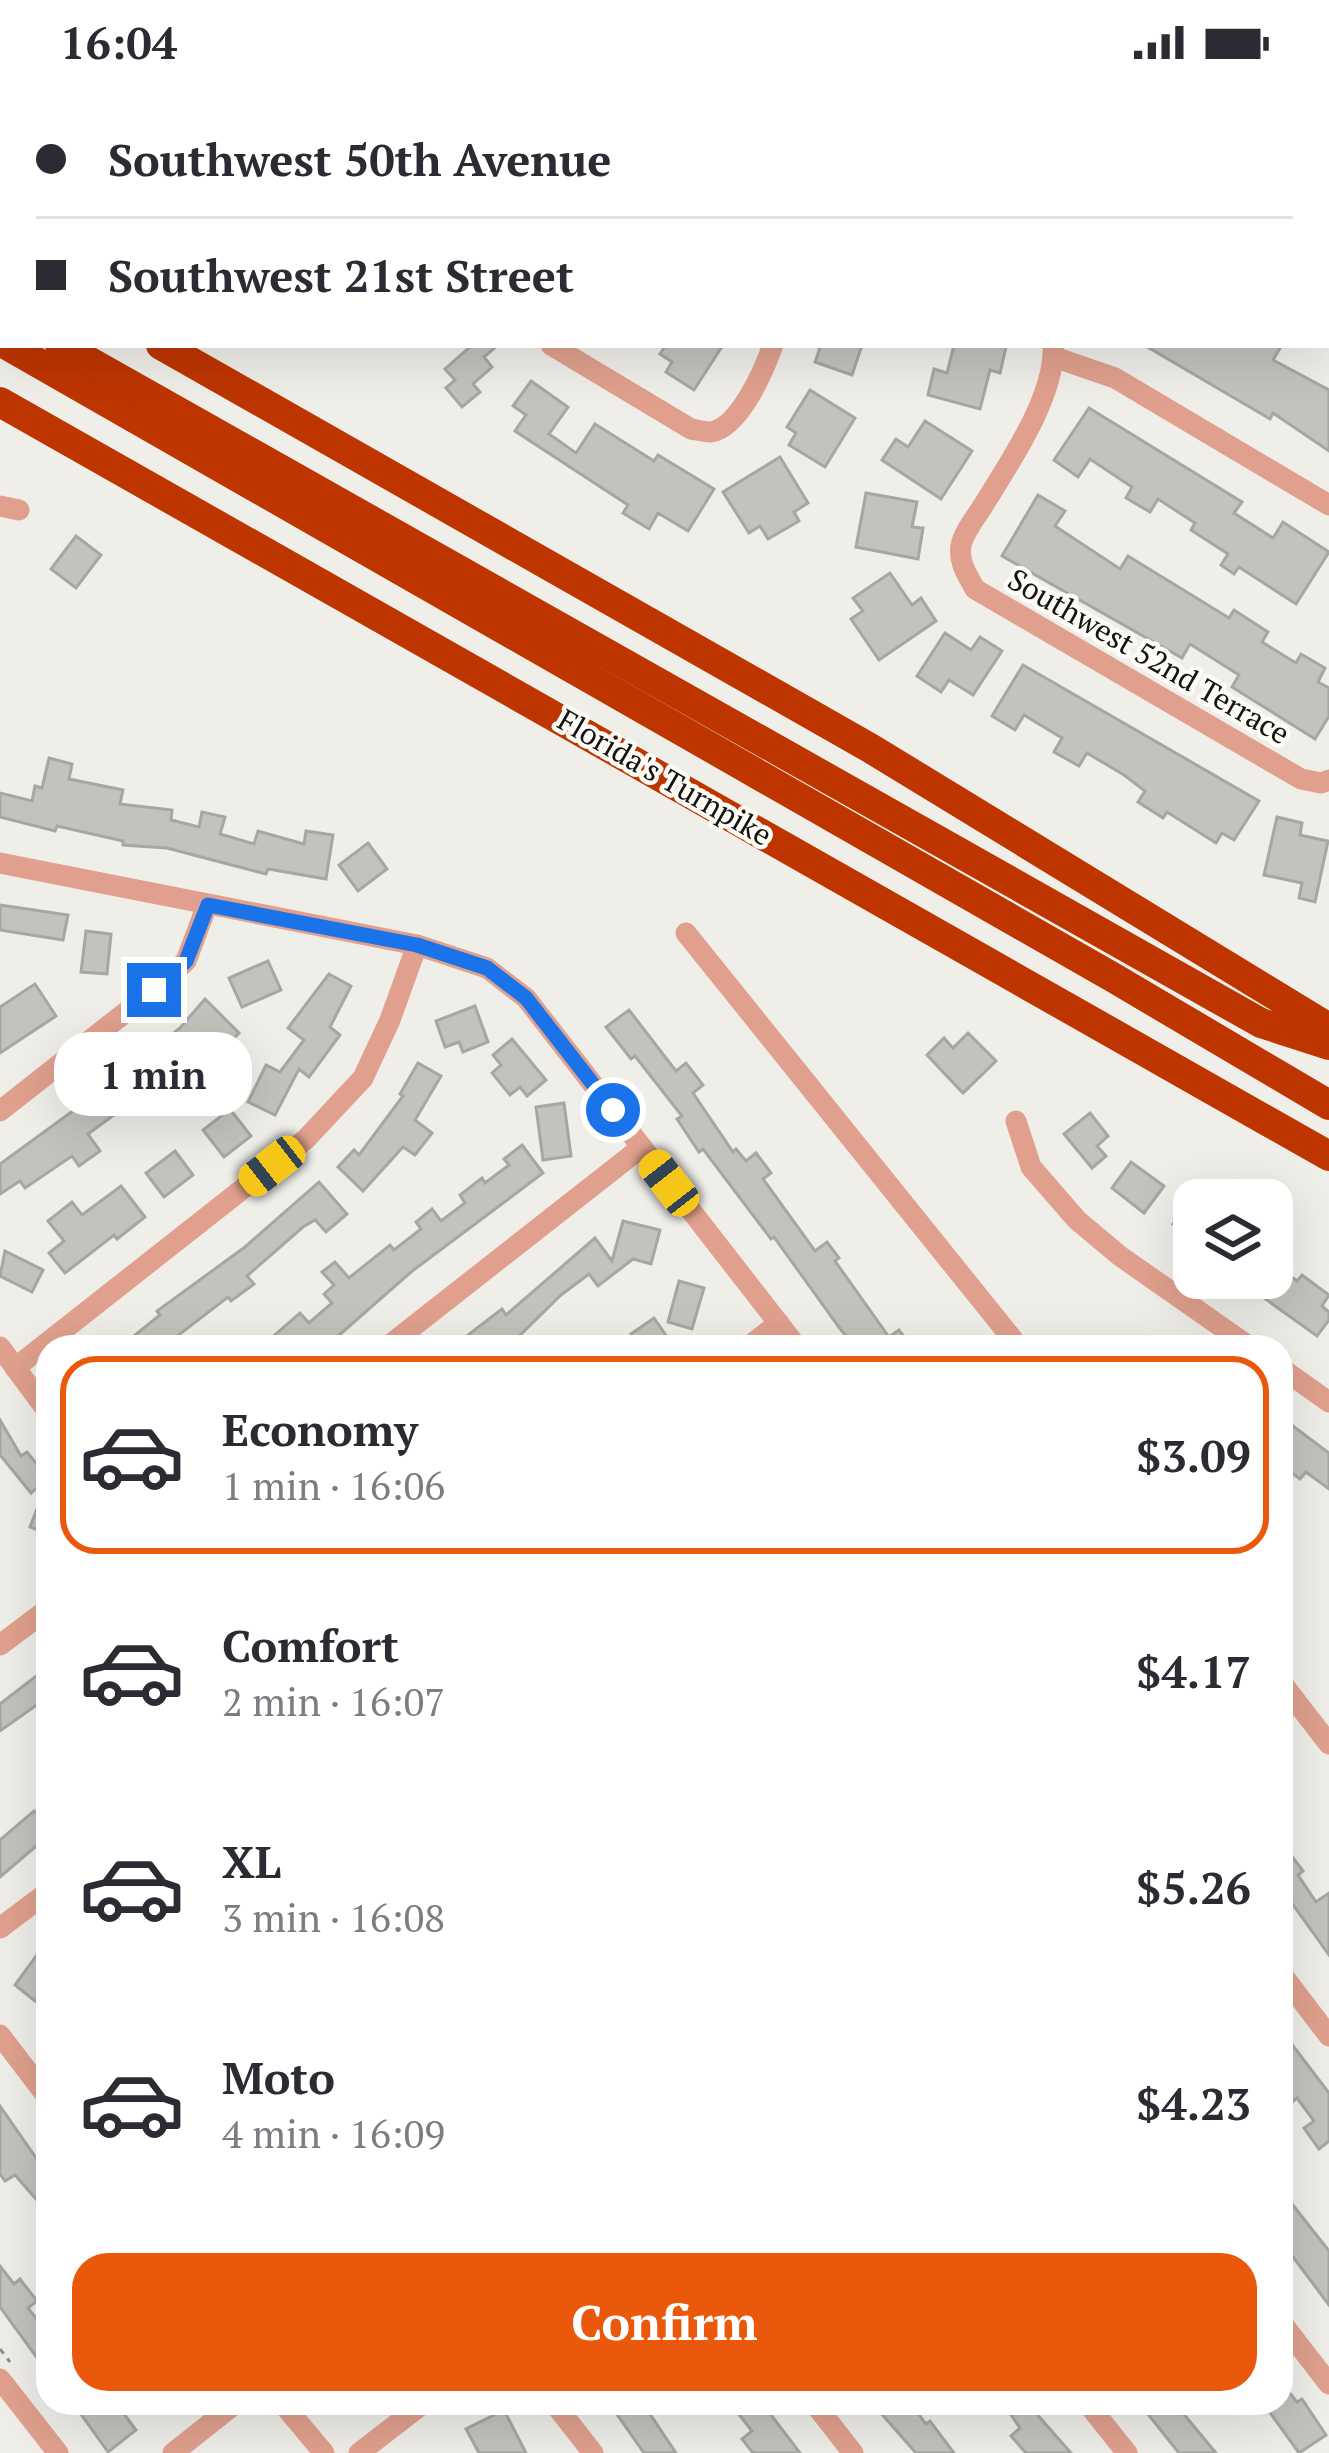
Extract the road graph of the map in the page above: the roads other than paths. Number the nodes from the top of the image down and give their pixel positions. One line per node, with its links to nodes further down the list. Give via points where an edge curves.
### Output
1 (12, 348): 16 (highway)
2 (65, 348): 15 (highway, via 1261,1023)
3 (166, 348): 14 (highway, via 870,748)
4 (556, 348): 5 (street, via 691,429 712,432 742,406)
5 (772, 348)
6 (1053, 351): 8 (street, via 1115,378); 9 (street, Southwest 52nd Terrace, via 1018,449 961,542 975,589 1301,779)
7 (0, 401): 20 (highway, Florida's Turnpike)
8 (1329, 505)
9 (1325, 782)
10 (0, 863): 11 (street)
11 (208, 905): 13 (street); 17 (street, via 186,961)
12 (686, 933): 26 (street)
13 (417, 945): 19 (street, via 487,968 526,998); 22 (street, via 363,1078 306,1139)
14 (1329, 1028)
15 (1329, 1045)
16 (1329, 1106)
17 (0, 1111)
18 (1016, 1121): 27 (street, via 1031,1167 1077,1220)
19 (642, 1147): 21 (street); 23 (street)
20 (1329, 1156)
21 (778, 1323): 24 (street); 25 (street)
22 (57, 1335)
23 (402, 1335)
24 (763, 1335)
25 (788, 1335)
26 (1009, 1335)
27 (1233, 1335)
28 (0, 1347): 30 (street)
29 (36, 1351): 30 (street)
30 (15, 1368): 32 (street)
31 (1293, 1376): 33 (street)
32 (36, 1396)
33 (1329, 1402)
34 (36, 1618): 35 (street)
35 (0, 1645)
36 (1293, 1698): 37 (street)
37 (1329, 1744)
38 (36, 1901): 39 (street)
39 (0, 1928)
40 (1293, 1989): 42 (street)
41 (0, 2036): 43 (street)
42 (1329, 2036)
43 (36, 2082)
44 (1293, 2337): 46 (street)
45 (0, 2379): 53 (street)
46 (1329, 2384)
47 (221, 2415): 54 (street)
48 (292, 2415): 55 (street)
49 (408, 2415): 56 (street)
50 (563, 2415): 57 (street)
51 (823, 2415): 58 (street)
52 (1097, 2415): 59 (street)
53 (58, 2453)
54 (173, 2453)
55 (324, 2453)
56 (359, 2453)
57 (592, 2453)
58 (853, 2453)
59 (1127, 2453)

